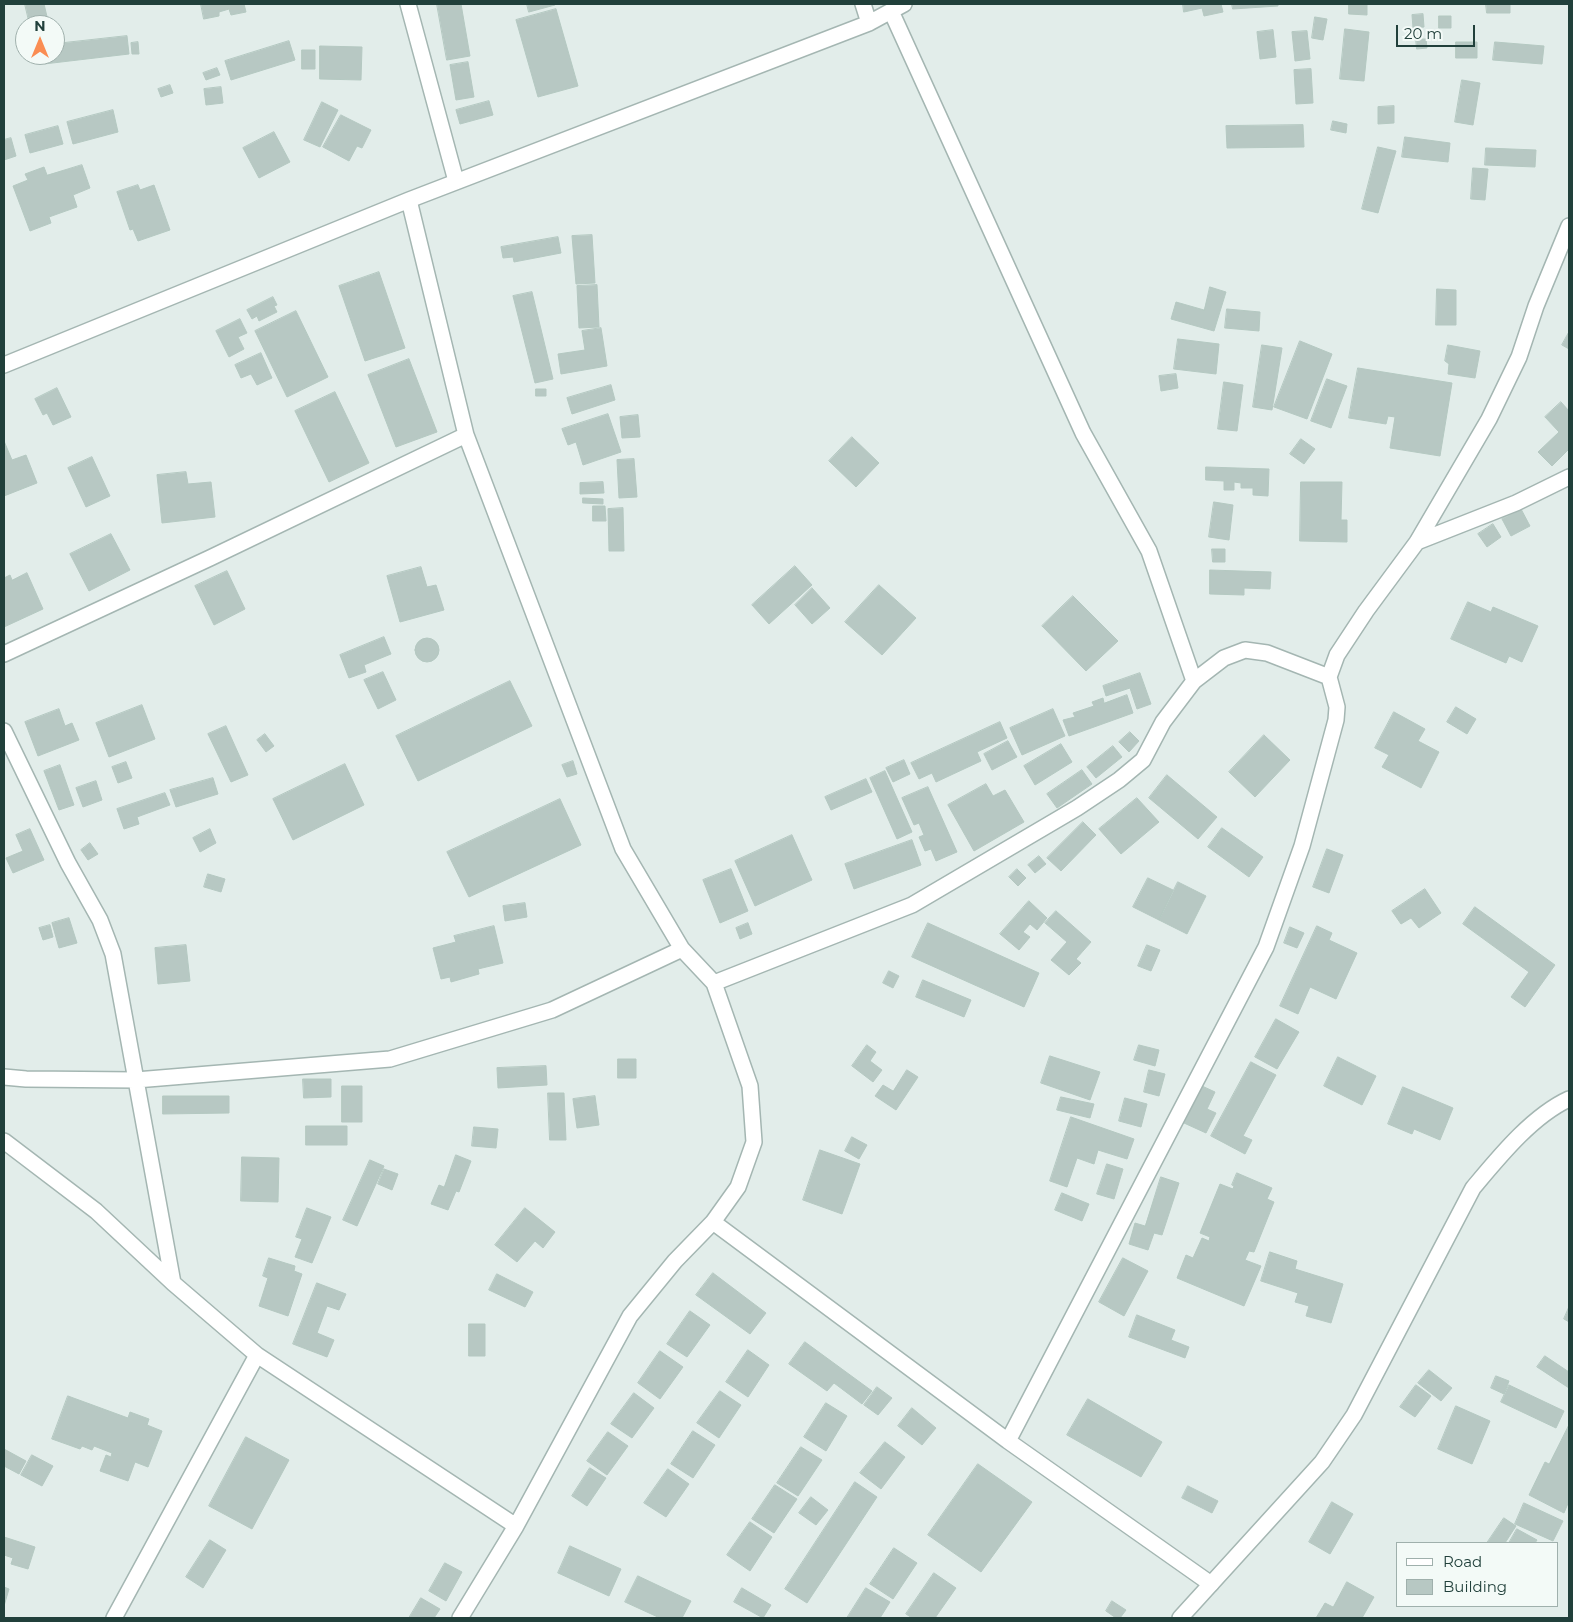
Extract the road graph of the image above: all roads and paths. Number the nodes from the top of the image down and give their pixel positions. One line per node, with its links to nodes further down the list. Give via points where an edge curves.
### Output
1 (408, 4): 5 (street)
2 (863, 4): 4 (street)
3 (898, 7): 4 (street); 14 (street, via 1083,433 1149,550)
4 (869, 23): 5 (street)
5 (456, 182): 6 (street)
6 (409, 200): 8 (street); 9 (street)
7 (1569, 226): 11 (street, via 1515,366 1489,419)
8 (4, 365)
9 (466, 435): 12 (street); 16 (street, via 623,848)
10 (1569, 477): 11 (street, via 1516,503)
11 (1417, 542): 13 (street, via 1337,655)
12 (4, 654)
13 (1329, 677): 14 (street, via 1267,653 1245,650 1224,658); 25 (street, via 1337,707 1336,720 1302,846 1266,947)
14 (1194, 681): 17 (street, via 1163,722 1143,760 1077,808 912,905)
15 (4, 731): 19 (street, via 68,863 100,920 113,954)
16 (682, 949): 17 (street); 19 (street, via 552,1010 390,1059)
17 (714, 983): 22 (street, via 750,1086 754,1142 738,1187)
18 (4, 1077): 19 (street)
19 (136, 1080): 23 (street)
20 (1569, 1098): 27 (street, via 1532,1124 1473,1188 1354,1415 1322,1462)
21 (4, 1141): 23 (street, via 96,1212)
22 (713, 1222): 25 (street); 26 (street, via 630,1316)
23 (173, 1282): 24 (street)
24 (257, 1355): 26 (street); 28 (street)
25 (1008, 1441): 27 (street)
26 (516, 1526): 29 (street)
27 (1211, 1584): 30 (street)
28 (114, 1618)
29 (460, 1618)
30 (1180, 1618)

